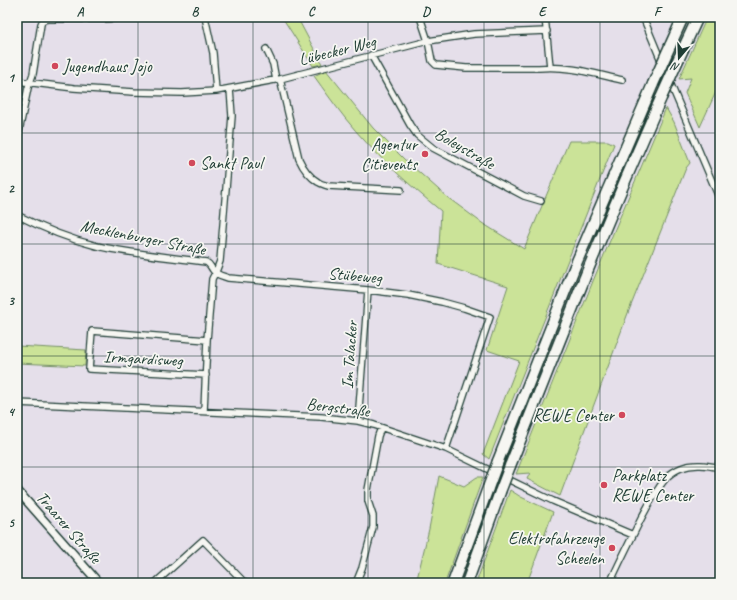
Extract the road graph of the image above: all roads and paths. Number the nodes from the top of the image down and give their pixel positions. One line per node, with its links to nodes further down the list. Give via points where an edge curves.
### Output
1 (130, 17): 16 (street, via 43,20)
2 (205, 17): 18 (street, via 213,53)
3 (420, 17): 9 (street)
4 (546, 17): 8 (street)
5 (644, 17): 21 (street)
6 (683, 17): 40 (highway, bridge, via 563,294)
7 (698, 17): 41 (highway, bridge, via 576,298)
8 (547, 31): 9 (street, Lübecker Weg, via 474,34); 12 (street)
9 (428, 41): 11 (street, Lübecker Weg); 12 (street, via 432,61 439,66)
10 (266, 49): 13 (street)
11 (371, 55): 13 (street, Lübecker Weg); 22 (street, Boleystraße, via 410,126 424,141 524,196)
12 (550, 67): 14 (street, via 568,68)
13 (278, 79): 17 (street, Lübecker Weg); 20 (street, via 299,159 310,175 328,186)
14 (622, 80)
15 (17, 81): 16 (street, Lübecker Weg)
16 (30, 83): 18 (street, Lübecker Weg, via 134,92); 19 (street)
17 (230, 89): 18 (street, Lübecker Weg); 24 (street, Irmgardisweg, via 232,116 220,261)
18 (216, 91)
19 (17, 141)
20 (401, 190)
21 (720, 200)
22 (540, 201)
23 (17, 215): 24 (street, Mecklenburger Straße, via 50,231 96,246 206,262)
24 (215, 272): 25 (street, Stübeweg, via 228,278); 26 (street, Irmgardisweg, via 212,279)
25 (368, 290): 30 (street, Im Talacker); 32 (street, Stübeweg, via 442,302 490,317)
26 (207, 340): 27 (street, Irmgardisweg); 27 (street, Irmgardisweg, via 92,331 89,369)
27 (206, 375): 29 (street, Irmgardisweg)
28 (17, 403): 29 (street, Bergstraße)
29 (204, 411): 30 (street, Bergstraße)
30 (358, 421): 31 (street, Bergstraße)
31 (381, 428): 32 (street, Bergstraße); 39 (street, via 368,490 373,527)
32 (446, 449): 35 (street, Bergstraße, via 553,501)
33 (720, 468): 35 (street, via 693,464 680,468 667,477)
34 (17, 490): 36 (street, Traarer Straße)
35 (633, 535): 42 (street)
36 (99, 583)
37 (155, 583): 38 (street, via 203,540)
38 (245, 583)
39 (356, 583)
40 (453, 583)
41 (467, 583)
42 (610, 583)

